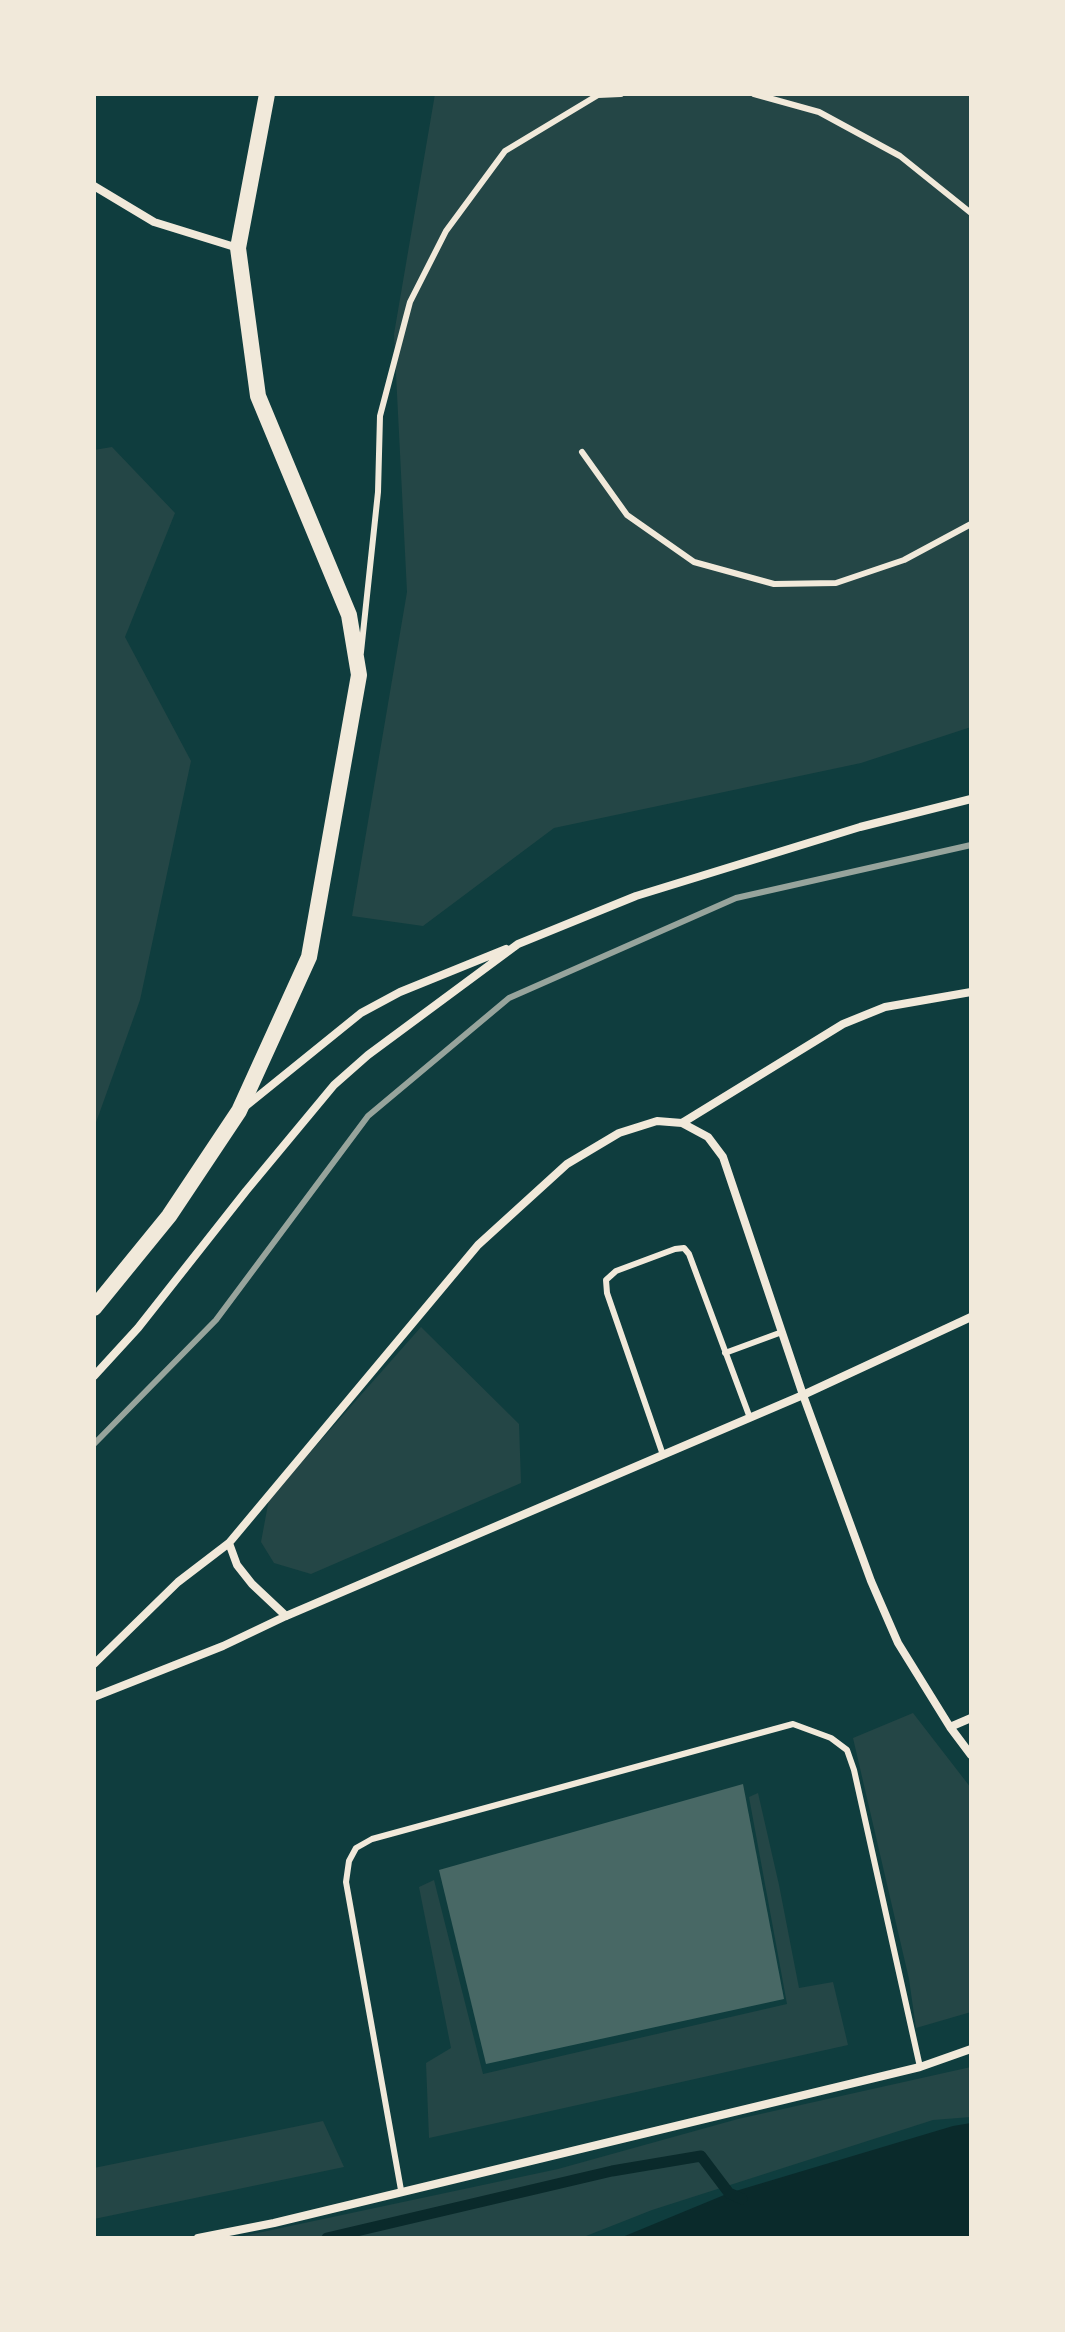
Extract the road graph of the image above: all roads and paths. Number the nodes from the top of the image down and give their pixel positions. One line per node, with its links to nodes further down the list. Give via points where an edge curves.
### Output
1 (267, 94): 6 (main road)
2 (621, 94): 9 (lane, via 598,95 505,151 446,231 410,302 380,416 378,492)
3 (754, 94): 5 (lane, via 819,112 900,156)
4 (94, 186): 6 (street, via 154,222)
5 (971, 213)
6 (238, 248): 9 (main road, via 258,396 349,615)
7 (582, 452): 8 (lane, via 627,515 694,562 774,584 836,583 904,560)
8 (971, 524)
9 (359, 675): 13 (main road, via 309,957)
10 (971, 799): 11 (street, via 636,896)
11 (518, 944): 13 (street, via 361,1013); 19 (street, via 334,1085)
12 (971, 992): 14 (street, via 885,1007 843,1024)
13 (239, 1111): 15 (main road, via 169,1216)
14 (682, 1123): 17 (street, via 708,1137 723,1157); 23 (street, via 657,1121 619,1133 567,1164 489,1235)
15 (94, 1308)
16 (971, 1317): 20 (street)
17 (782, 1332): 18 (lane); 20 (street)
18 (725, 1353): 21 (lane); 22 (lane, via 684,1248 609,1275 607,1293)
19 (94, 1376)
20 (803, 1395): 21 (street); 28 (street, via 898,1643)
21 (750, 1418): 22 (street)
22 (663, 1455): 24 (street)
23 (229, 1543): 24 (street, via 237,1565); 25 (street, via 178,1582)
24 (286, 1616): 26 (street)
25 (94, 1664)
26 (94, 1697)
27 (971, 1718): 28 (street)
28 (950, 1727): 29 (street)
29 (971, 1755)
30 (971, 2049): 31 (street)
31 (920, 2067): 32 (street); 32 (lane, via 847,1750 793,1724 372,1839 356,1848 346,1882)
32 (401, 2190): 33 (street)
33 (198, 2238)

